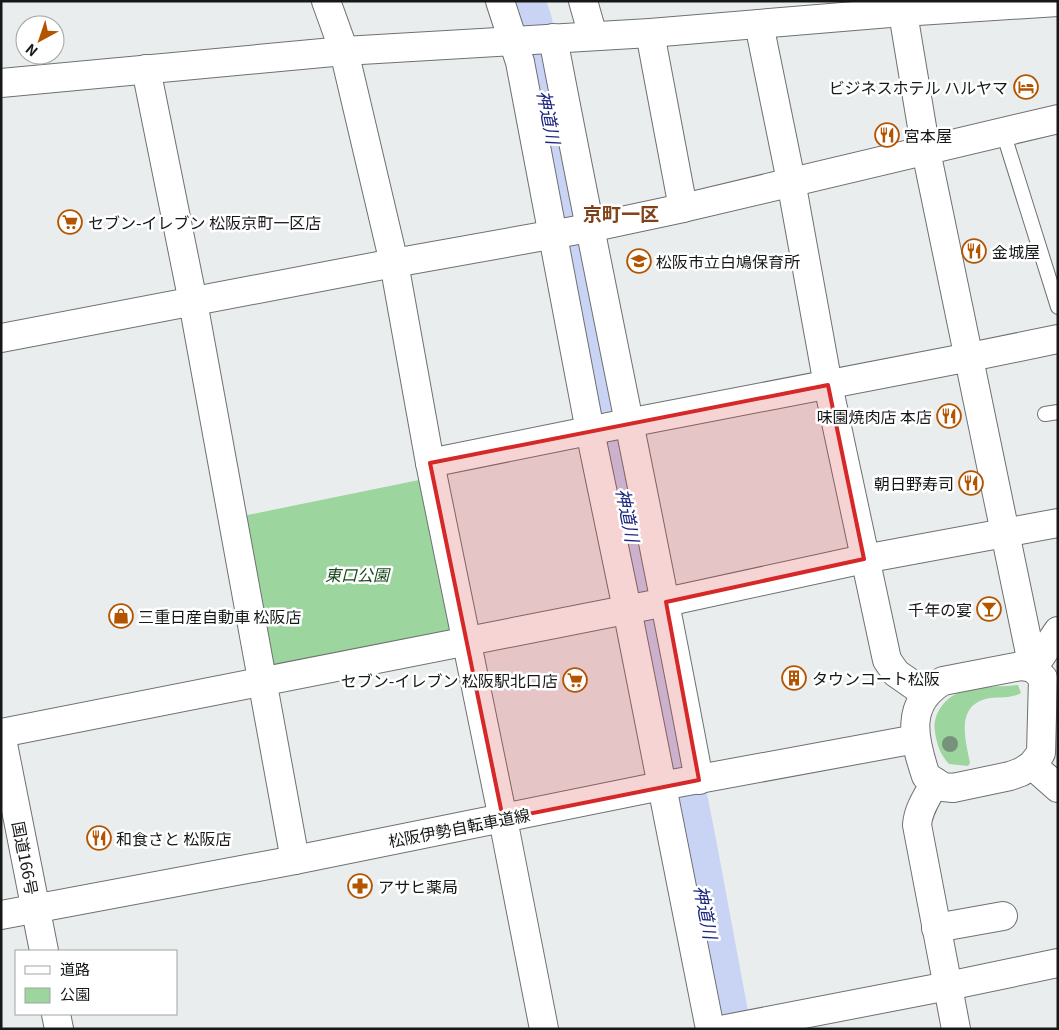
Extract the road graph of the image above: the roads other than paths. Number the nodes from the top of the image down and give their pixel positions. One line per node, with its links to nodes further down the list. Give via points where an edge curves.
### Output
1 (326, 1): 11 (main road)
2 (500, 1): 10 (main road)
3 (582, 1): 8 (main road)
4 (1047, 2): 5 (main road)
5 (902, 6): 6 (main road); 16 (main road)
6 (759, 24): 7 (main road); 17 (main road)
7 (650, 33): 8 (main road); 18 (main road)
8 (593, 36): 9 (main road)
9 (552, 38): 10 (main road); 19 (main road)
10 (515, 41): 11 (main road); 20 (main road)
11 (344, 51): 12 (main road); 21 (main road)
12 (146, 69): 13 (main road); 22 (main road)
13 (1, 84)
14 (1058, 119): 15 (main road)
15 (1003, 132): 16 (main road); 23 (lane)
16 (926, 151): 17 (main road); 26 (main road)
17 (791, 181): 18 (main road); 27 (main road)
18 (683, 208): 19 (main road)
19 (588, 228): 20 (main road); 28 (main road)
20 (554, 234): 21 (main road); 29 (main road)
21 (394, 263): 22 (main road); 30 (main road)
22 (192, 302): 24 (main road); 39 (main road)
23 (1058, 307)
24 (1, 338)
25 (1058, 339): 26 (main road)
26 (970, 357): 27 (main road); 32 (main road)
27 (828, 385): 28 (main road); 33 (main road)
28 (628, 422): 29 (main road); 34 (main road)
29 (590, 431): 30 (main road); 35 (main road)
30 (430, 463): 37 (main road)
31 (1058, 523): 32 (main road)
32 (1006, 532): 33 (main road); 38 (main road)
33 (864, 559): 34 (main road); 40 (main road, via 887,660 896,673)
34 (666, 602): 35 (main road); 44 (main road)
35 (628, 609): 37 (main road); 46 (main road)
36 (1058, 631): 38 (main road)
37 (466, 642): 39 (main road); 48 (main road)
38 (1034, 668): 40 (main road, via 1022,666 943,681); 43 (main road, via 1043,678 1041,753)
39 (262, 682): 41 (main road); 49 (main road)
40 (926, 694): 42 (main road, via 914,722)
41 (1, 734): 50 (main road, 国道166号)
42 (916, 739): 44 (main road, 松阪伊勢自転車道線); 45 (main road, via 926,776)
43 (1032, 765): 45 (main road, via 1010,776 954,788); 47 (main road)
44 (699, 780): 46 (main road, 松阪伊勢自転車道線)
45 (935, 782): 53 (main road, via 920,810 917,825)
46 (661, 786): 48 (main road, 松阪伊勢自転車道線); 61 (main road)
47 (1058, 788)
48 (503, 819): 49 (main road, 松阪伊勢自転車道線); 60 (main road)
49 (295, 860): 50 (main road, 松阪伊勢自転車道線)
50 (36, 907): 51 (main road, 松阪伊勢自転車道線); 54 (main road, 国道166号)
51 (1, 915)
52 (1003, 916): 53 (main road)
53 (936, 928): 56 (main road)
54 (44, 950)
55 (1058, 963): 56 (main road)
56 (948, 986): 58 (main road); 62 (main road)
57 (56, 1015): 59 (main road)
58 (735, 1027)
59 (59, 1029)
60 (544, 1029)
61 (710, 1029)
62 (956, 1029)

